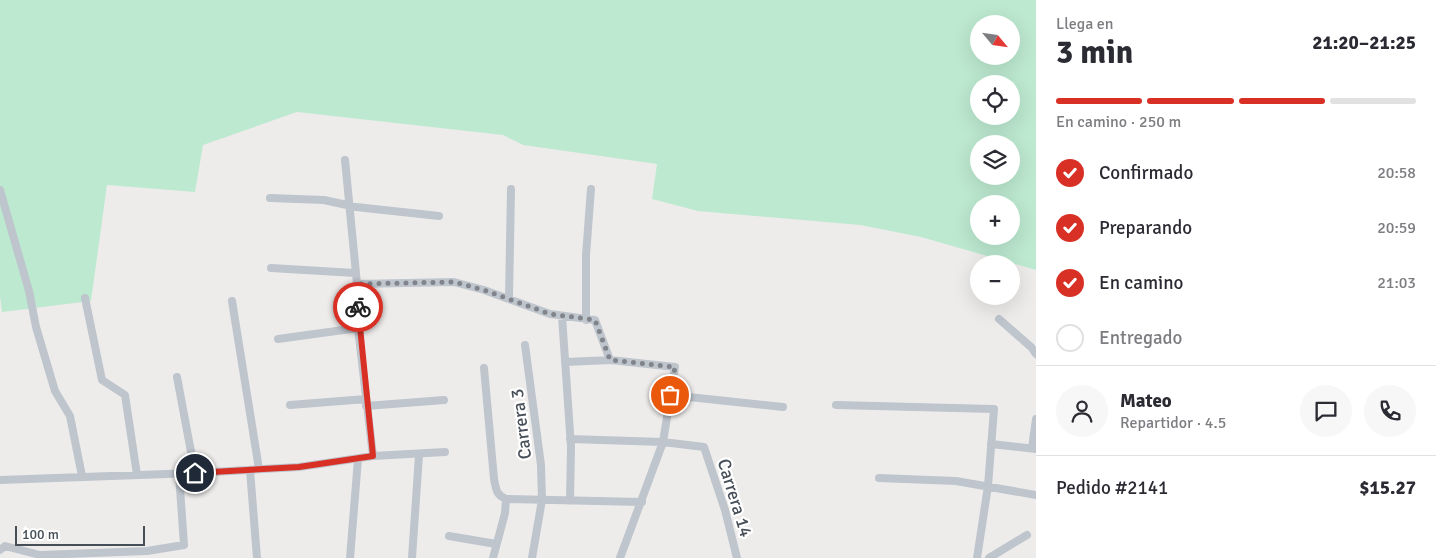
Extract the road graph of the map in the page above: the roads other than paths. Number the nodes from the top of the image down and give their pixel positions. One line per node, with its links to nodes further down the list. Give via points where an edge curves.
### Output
1 (345, 160): 6 (street)
2 (512, 189): 12 (street)
3 (591, 189): 16 (street, via 586,254)
4 (0, 190): 44 (street, via 52,382 70,416)
5 (270, 198): 6 (street, via 324,200)
6 (347, 206): 7 (street); 9 (street)
7 (439, 216)
8 (271, 268): 9 (street)
9 (355, 273): 10 (street)
10 (357, 284): 12 (street, via 454,282); 17 (street)
11 (85, 298): 43 (street, via 102,380 125,395)
12 (509, 299): 14 (street)
13 (232, 301): 40 (street)
14 (562, 316): 16 (street); 22 (street)
15 (999, 319): 20 (street)
16 (586, 320): 21 (street, via 595,320)
17 (358, 328): 18 (street); 27 (street)
18 (278, 339)
19 (525, 345): 50 (street, Carrera 3, via 541,465)
20 (1036, 354)
21 (610, 360): 22 (street); 25 (street, via 675,367)
22 (566, 362): 32 (street)
23 (484, 368): 49 (street, via 496,493)
24 (177, 377): 41 (street)
25 (670, 395): 30 (street); 33 (street)
26 (444, 400): 27 (street)
27 (366, 402): 29 (street); 38 (street)
28 (836, 405): 34 (street, via 994,409)
29 (290, 406)
30 (783, 407)
31 (1036, 419): 35 (street)
32 (570, 438): 33 (street); 51 (street)
33 (663, 442): 52 (street); 65 (street, Carrera 14, via 704,447)
34 (991, 444): 35 (street); 47 (street)
35 (1034, 449)
36 (445, 452): 37 (street)
37 (419, 455): 38 (street); 61 (street)
38 (373, 456): 39 (street)
39 (358, 459): 40 (street); 60 (street)
40 (254, 469): 41 (street); 59 (street)
41 (195, 473): 42 (street)
42 (178, 474): 43 (street); 57 (street, via 184,545)
43 (137, 475): 44 (street)
44 (82, 476): 46 (street)
45 (879, 478): 47 (street, via 956,481)
46 (0, 480)
47 (988, 486): 48 (street); 66 (street)
48 (1036, 495)
49 (506, 499): 50 (street); 55 (street)
50 (542, 500): 51 (street); 63 (street, Carrera 3)
51 (570, 501): 52 (street)
52 (642, 502): 64 (street)
53 (1027, 535): 67 (street)
54 (448, 536): 55 (street)
55 (496, 544): 62 (street)
56 (2, 546): 58 (street)
57 (148, 555): 58 (street)
58 (41, 557)
59 (256, 558)
60 (350, 558)
61 (412, 558)
62 (493, 558)
63 (532, 558)
64 (620, 558)
65 (737, 558)
66 (977, 558)
67 (989, 558)

